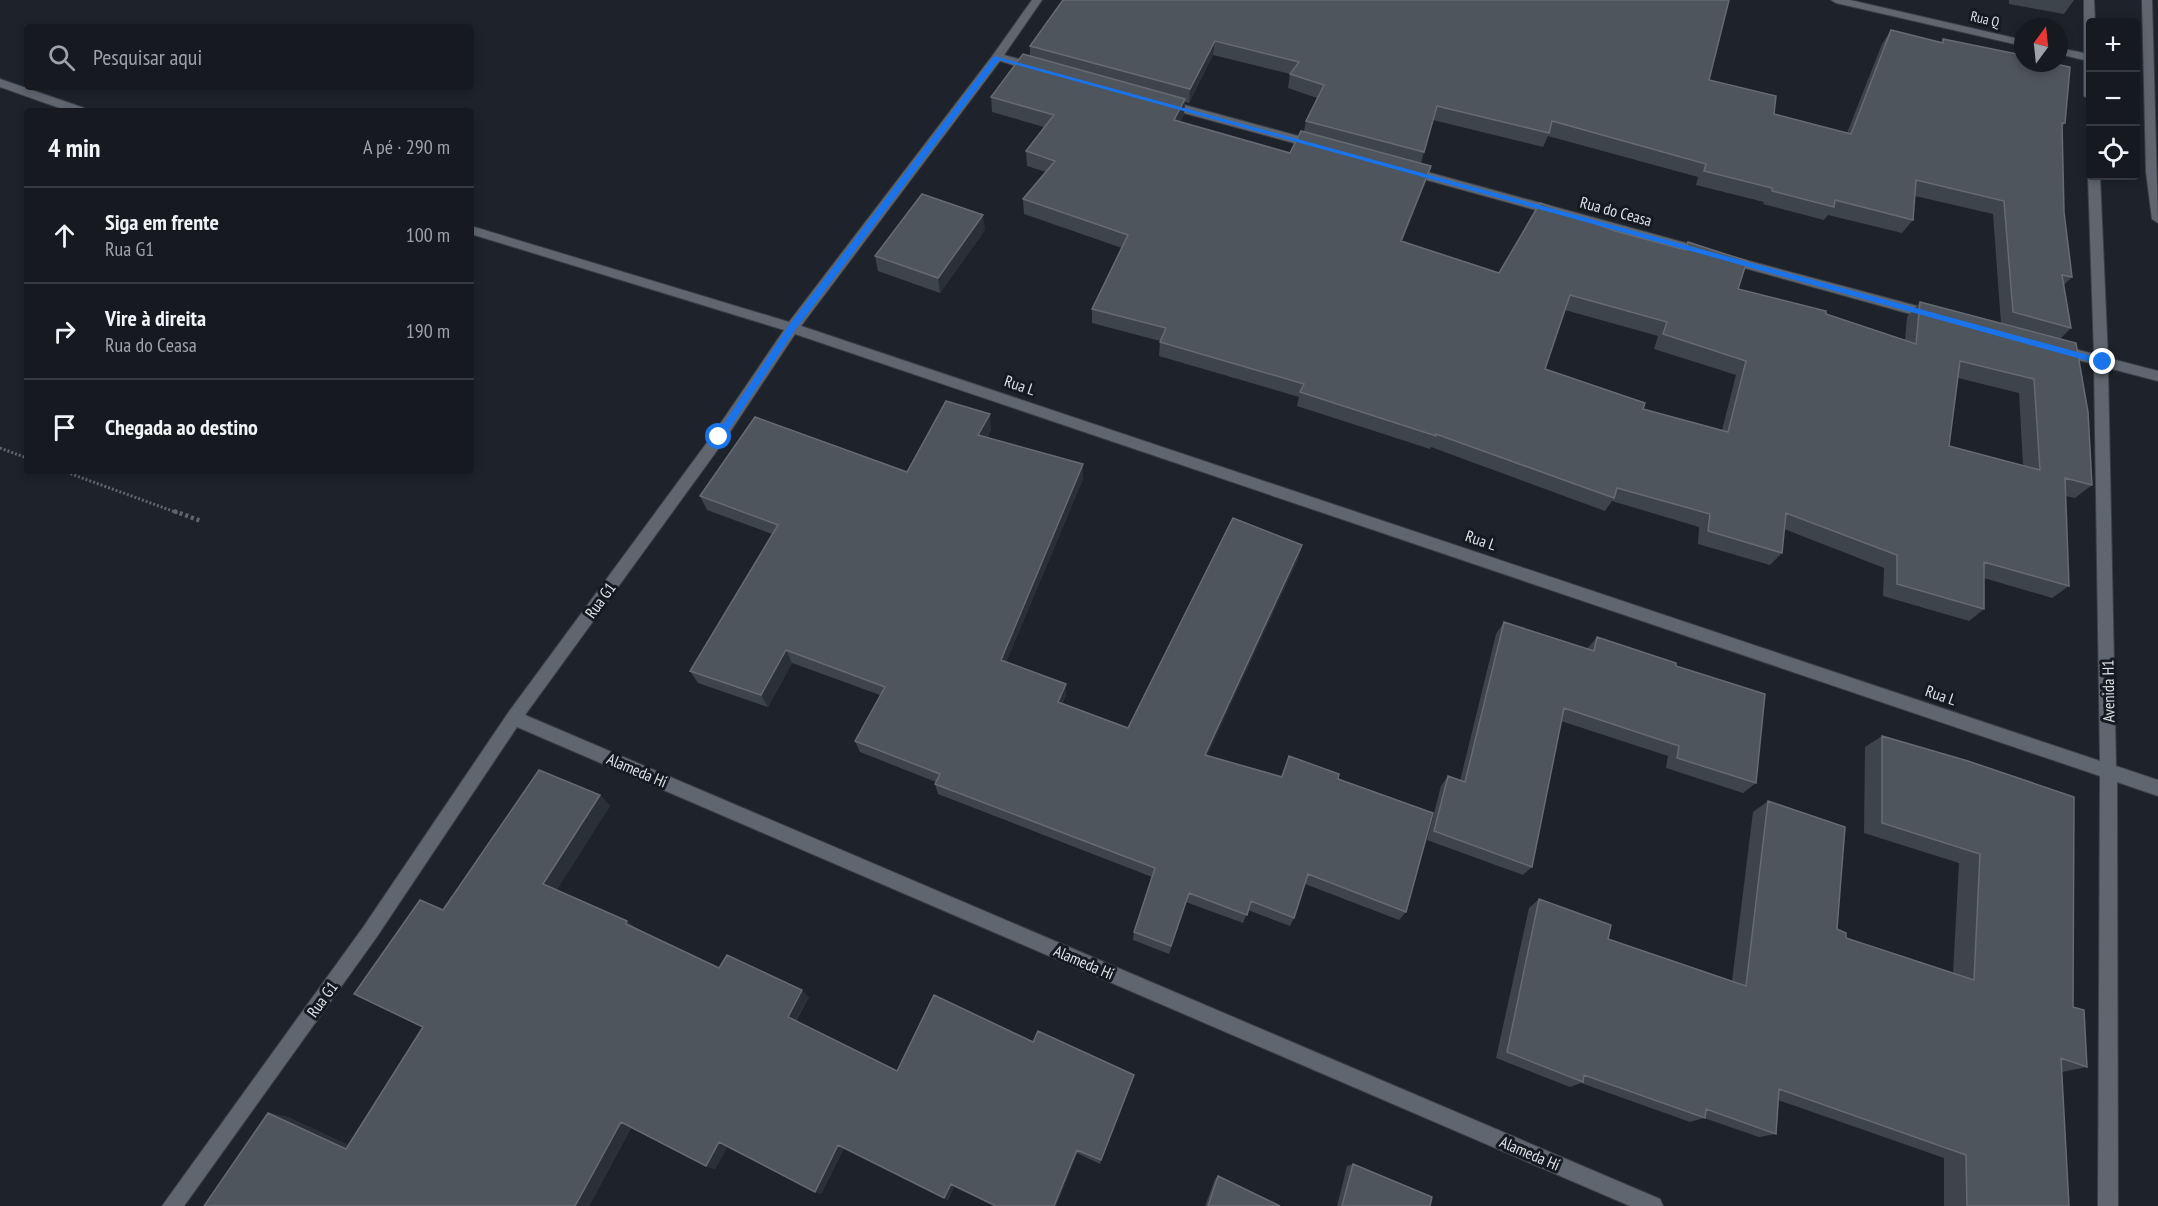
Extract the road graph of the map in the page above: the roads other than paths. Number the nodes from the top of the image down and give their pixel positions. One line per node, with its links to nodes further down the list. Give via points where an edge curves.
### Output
1 (1037, 0): 8 (street, Rua G1)
2 (1836, 0): 6 (street, Rua Q)
3 (2089, 0): 5 (street)
4 (2147, 0): 11 (street)
5 (2089, 18)
6 (2014, 41)
7 (2068, 53): 9 (street)
8 (997, 57): 10 (street); 21 (street, Rua G1)
9 (2086, 57)
10 (1043, 70)
11 (2154, 72): 18 (street, via 2152,172)
12 (0, 83): 14 (street)
13 (1158, 102): 15 (street)
14 (71, 108)
15 (1331, 149)
16 (1400, 168): 20 (street, Rua do Ceasa)
17 (2094, 180): 23 (street, Avenida H1)
18 (2158, 219)
19 (474, 231): 21 (street, Rua L)
20 (1941, 318)
21 (792, 328): 25 (street, Rua G1, via 719,437); 26 (street, Rua L)
22 (2045, 346): 23 (street)
23 (2103, 362): 24 (street); 26 (street, Avenida H1)
24 (2158, 376)
25 (514, 718): 28 (street, Rua G1, via 370,932); 29 (street, Alameda Hi)
26 (2110, 771): 27 (street, Rua L); 30 (street, Avenida H1)
27 (2158, 788)
28 (172, 1206)
29 (1653, 1206)
30 (2108, 1206)

